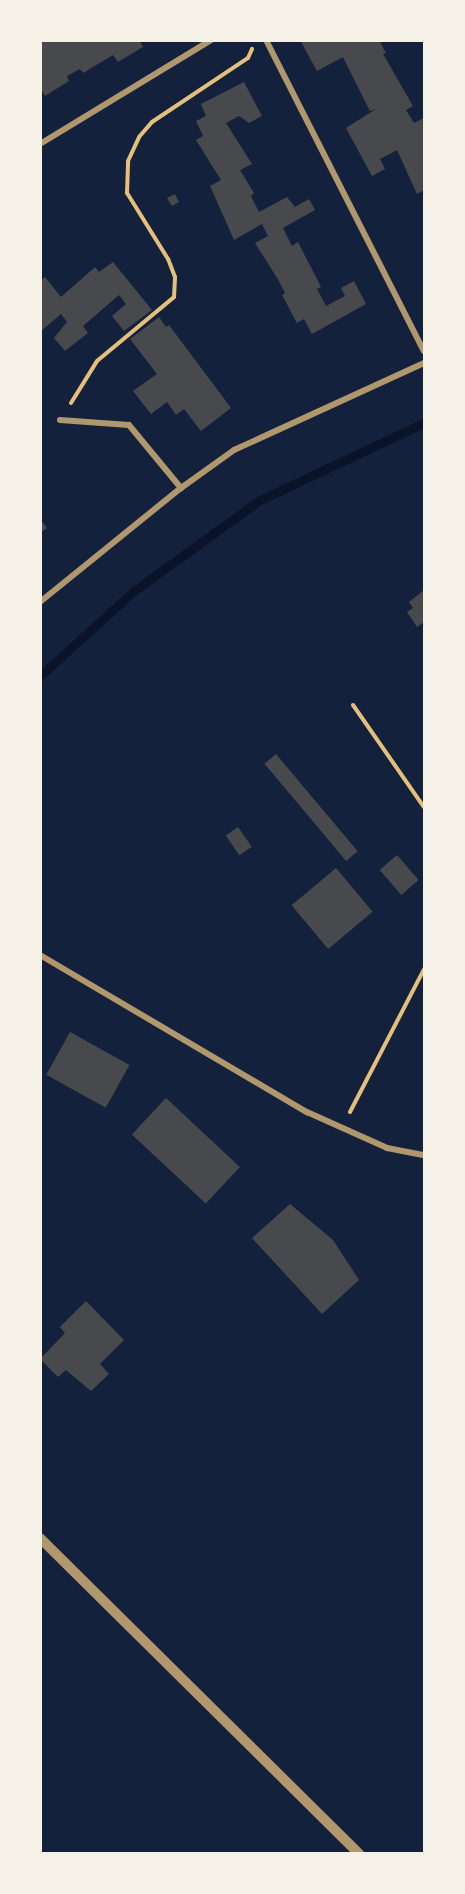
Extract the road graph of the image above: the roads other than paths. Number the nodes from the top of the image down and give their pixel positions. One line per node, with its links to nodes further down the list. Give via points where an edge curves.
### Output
1 (211, 40): 3 (street)
2 (266, 40): 4 (street)
3 (40, 144)
4 (424, 351)
5 (424, 363): 7 (street, via 234,450)
6 (60, 420): 7 (street, via 129,425)
7 (181, 488): 8 (street)
8 (40, 602)
9 (40, 955): 10 (street, via 297,1106 387,1148)
10 (424, 1155)
11 (40, 1538): 12 (street)
12 (359, 1854)

